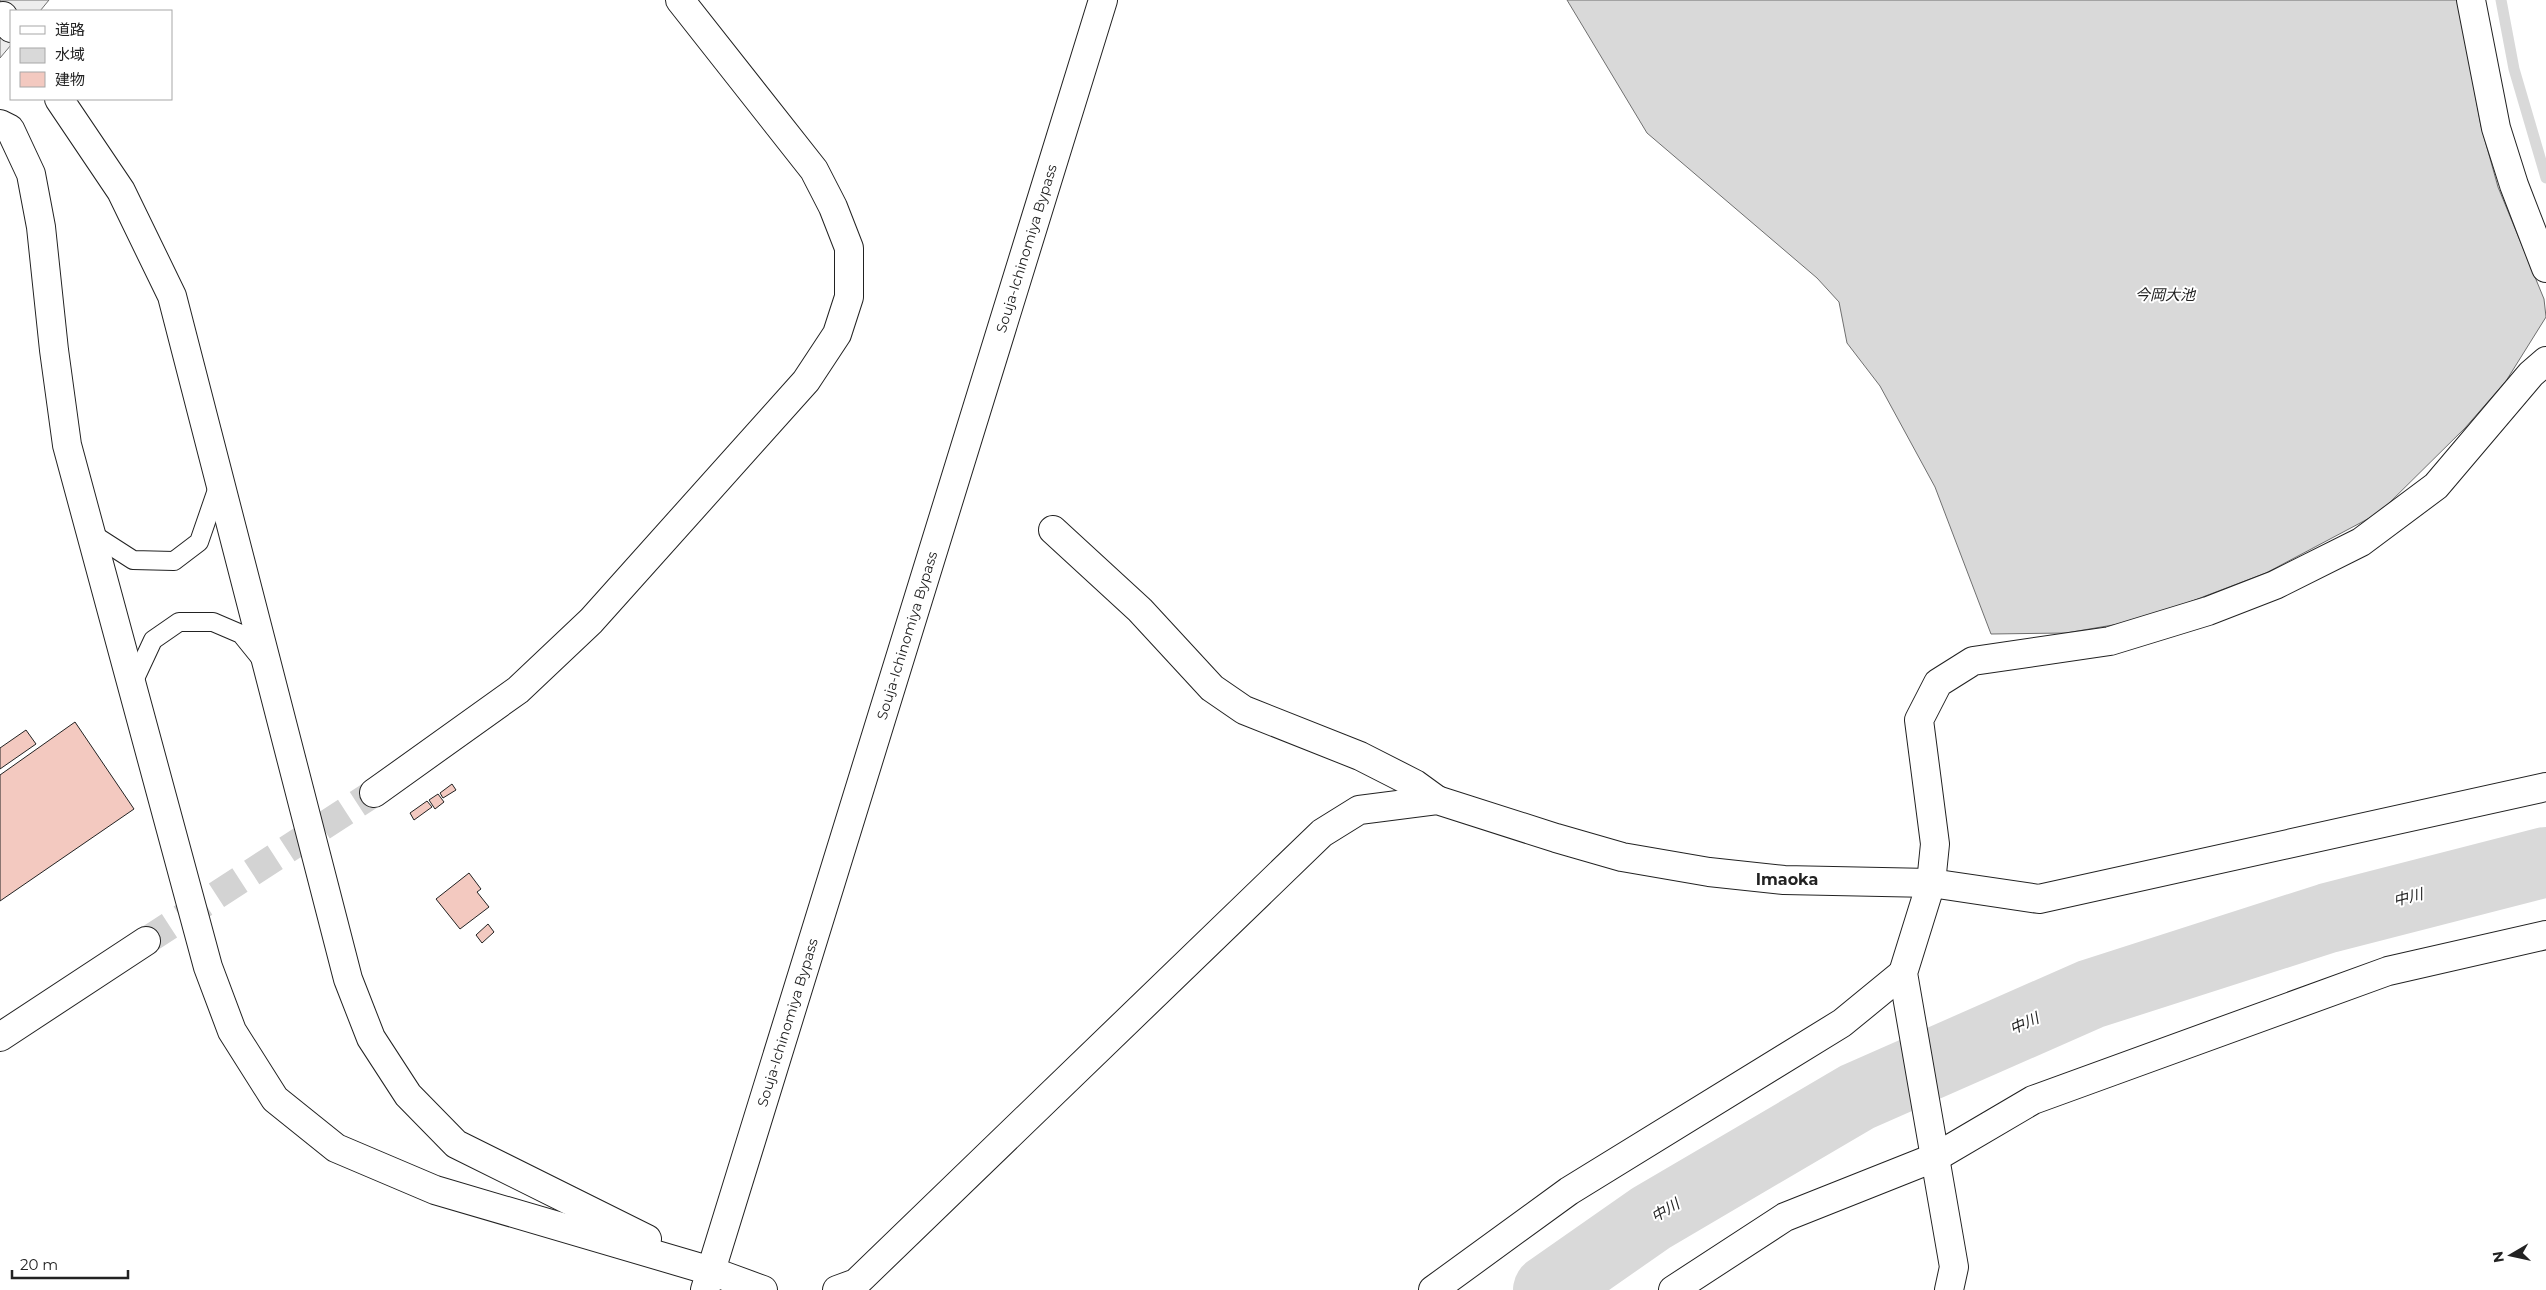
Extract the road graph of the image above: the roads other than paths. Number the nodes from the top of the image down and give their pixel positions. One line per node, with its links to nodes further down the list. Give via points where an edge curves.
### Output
1 (680, 0): 14 (main road, via 814,170 833,207 849,248 849,297 837,334 806,381 591,621 518,690)
2 (1103, 0): 22 (main road, Souja-Ichinomiya Bypass)
3 (2471, 0): 6 (main road, via 2496,128)
4 (60, 100): 8 (main road, via 121,192 172,296)
5 (0, 124): 10 (main road, via 10,129 31,174 41,227 68,445)
6 (2546, 268)
7 (2546, 361): 16 (main road, via 2530,374 2436,486 2361,542 2276,585 2208,611 2110,641 1973,661 1938,683 1919,720 1935,844)
8 (221, 479): 10 (lane, via 199,542 174,561 133,560); 11 (main road)
9 (1053, 530): 15 (main road, via 1140,610 1212,688 1244,710 1360,756 1415,784)
10 (91, 533): 12 (main road)
11 (267, 666): 12 (lane, via 241,634 213,622 179,622 153,640); 22 (main road, via 348,979 371,1038 408,1095 456,1144)
12 (132, 685): 22 (main road, via 208,967 232,1031 275,1099 336,1148 435,1190)
13 (2546, 787): 16 (main road, via 2039,899)
14 (374, 793)
15 (1437, 800): 16 (main road, via 1622,857 1784,880); 24 (main road, via 1359,810 1322,833 856,1283)
16 (1931, 883): 19 (main road)
17 (2546, 935): 21 (main road, via 2388,972 2033,1100)
18 (146, 941): 20 (main road)
19 (1905, 982): 21 (main road); 25 (main road, via 1569,1191)
20 (0, 1037)
21 (1936, 1157): 26 (main road, via 1785,1217); 27 (main road, via 1954,1267)
22 (706, 1284): 23 (main road)
23 (763, 1290)
24 (837, 1290)
25 (1433, 1290)
26 (1673, 1290)
27 (1949, 1290)

